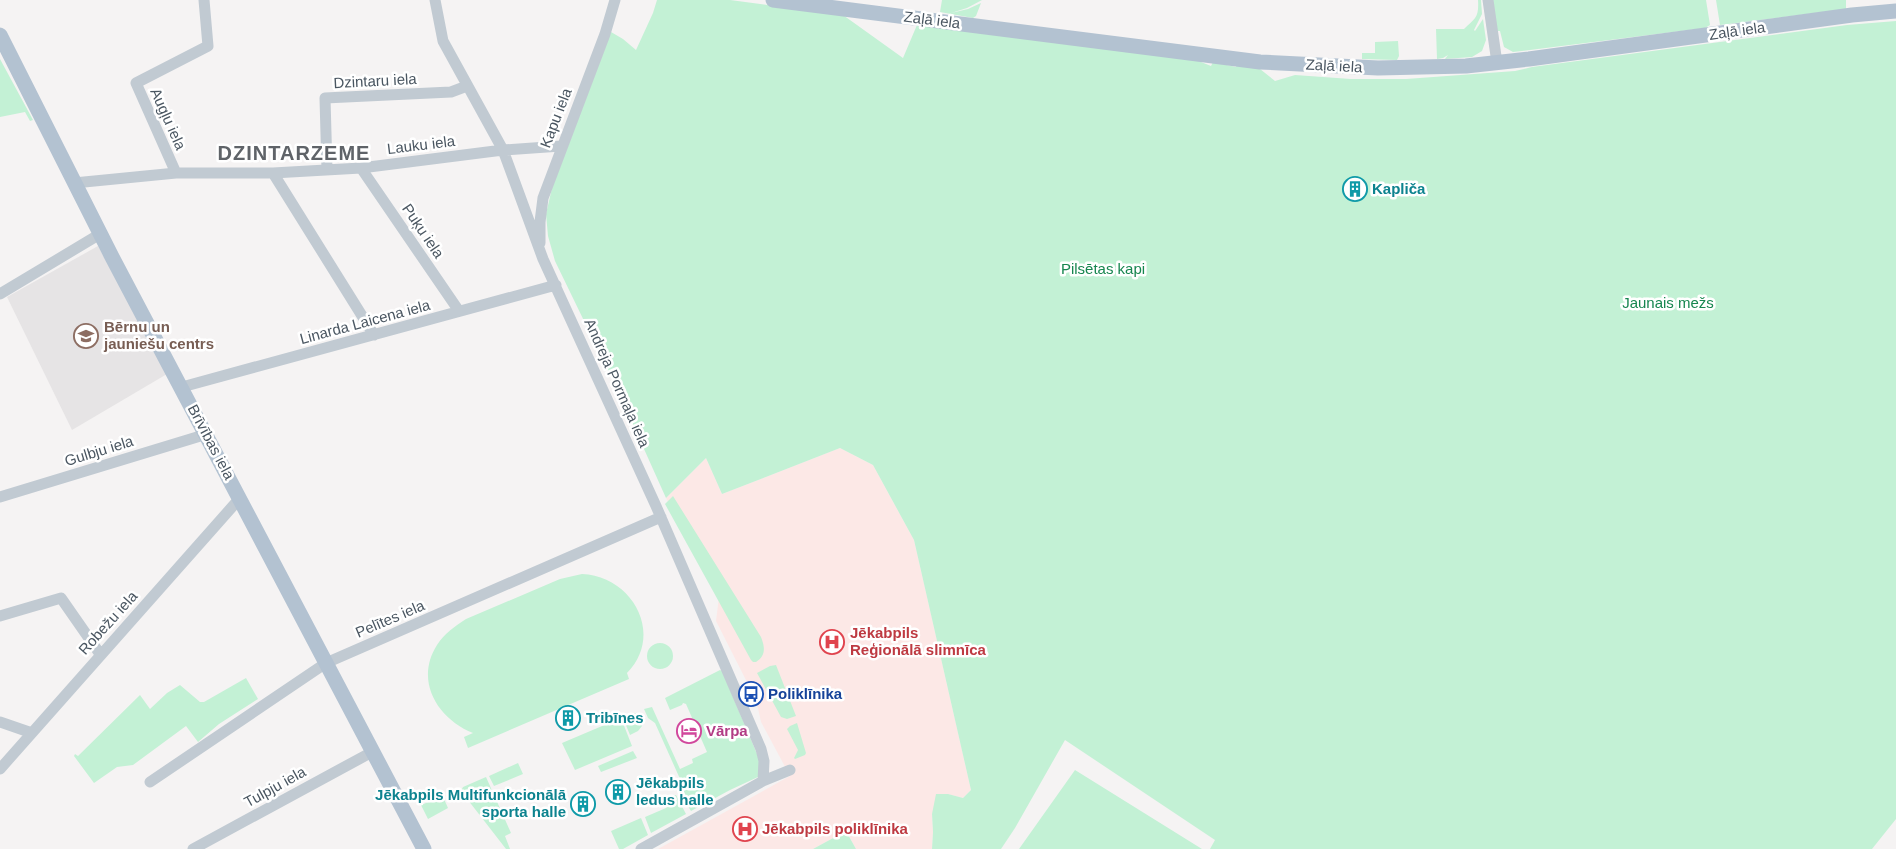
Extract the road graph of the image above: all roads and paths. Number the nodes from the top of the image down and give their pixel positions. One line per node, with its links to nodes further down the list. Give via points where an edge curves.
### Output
1 (204, 0): 15 (street, Augļu iela, via 208,46 136,83)
2 (435, 0): 10 (street, Andreja Pormaļa iela, via 443,41)
3 (615, 0): 11 (street, Kapu iela)
4 (773, 0): 6 (main road, Zaļā iela)
5 (1488, 0): 9 (street)
6 (840, 4): 9 (main road, Zaļā iela, via 1260,62 1378,68)
7 (1896, 11): 9 (main road, Zaļā iela)
8 (0, 35): 17 (main road, Brīvības iela)
9 (1496, 63)
10 (467, 86): 12 (street, Andreja Pormaļa iela); 14 (street, Dzintaru iela, via 451,92 325,98)
11 (561, 146): 12 (street, Lauku iela); 19 (street, Kapu iela, via 543,198)
12 (503, 150): 13 (street, Lauku iela); 19 (street, Andreja Pormaļa iela)
13 (361, 168): 14 (street, Lauku iela); 22 (street, Puķu iela)
14 (327, 170): 16 (street, Lauku iela)
15 (176, 173): 16 (street, Lauku iela); 17 (street, Lauku iela)
16 (274, 173): 23 (street)
17 (74, 183): 18 (main road, Brīvības iela)
18 (100, 234): 21 (street); 24 (main road, Brīvības iela)
19 (540, 250): 20 (street, Andreja Pormaļa iela)
20 (556, 285): 22 (street, Linarda Laicena iela); 28 (street, Andreja Pormaļa iela)
21 (0, 294)
22 (460, 311): 23 (street, Linarda Laicena iela)
23 (374, 335): 24 (street, Linarda Laicena iela)
24 (182, 388): 25 (main road, Brīvības iela)
25 (206, 434): 26 (street, Gulbju iela); 27 (main road, Brīvības iela)
26 (0, 498)
27 (240, 498): 30 (street, Robežu iela); 31 (main road, Brīvības iela)
28 (661, 517): 31 (street, Pelītes iela); 37 (street, Andreja Pormaļa iela, via 760,749 764,760)
29 (0, 616): 30 (street, via 61,598)
30 (100, 654): 33 (street, Robežu iela)
31 (326, 663): 34 (main road, Brīvības iela); 38 (street, Pelītes iela)
32 (0, 722): 33 (street)
33 (32, 733): 35 (street, Robežu iela)
34 (372, 752): 39 (street, Tulpju iela); 40 (main road, Brīvības iela)
35 (0, 769)
36 (790, 770): 37 (street)
37 (763, 781): 41 (street)
38 (150, 782)
39 (193, 849)
40 (424, 849)
41 (641, 849)

